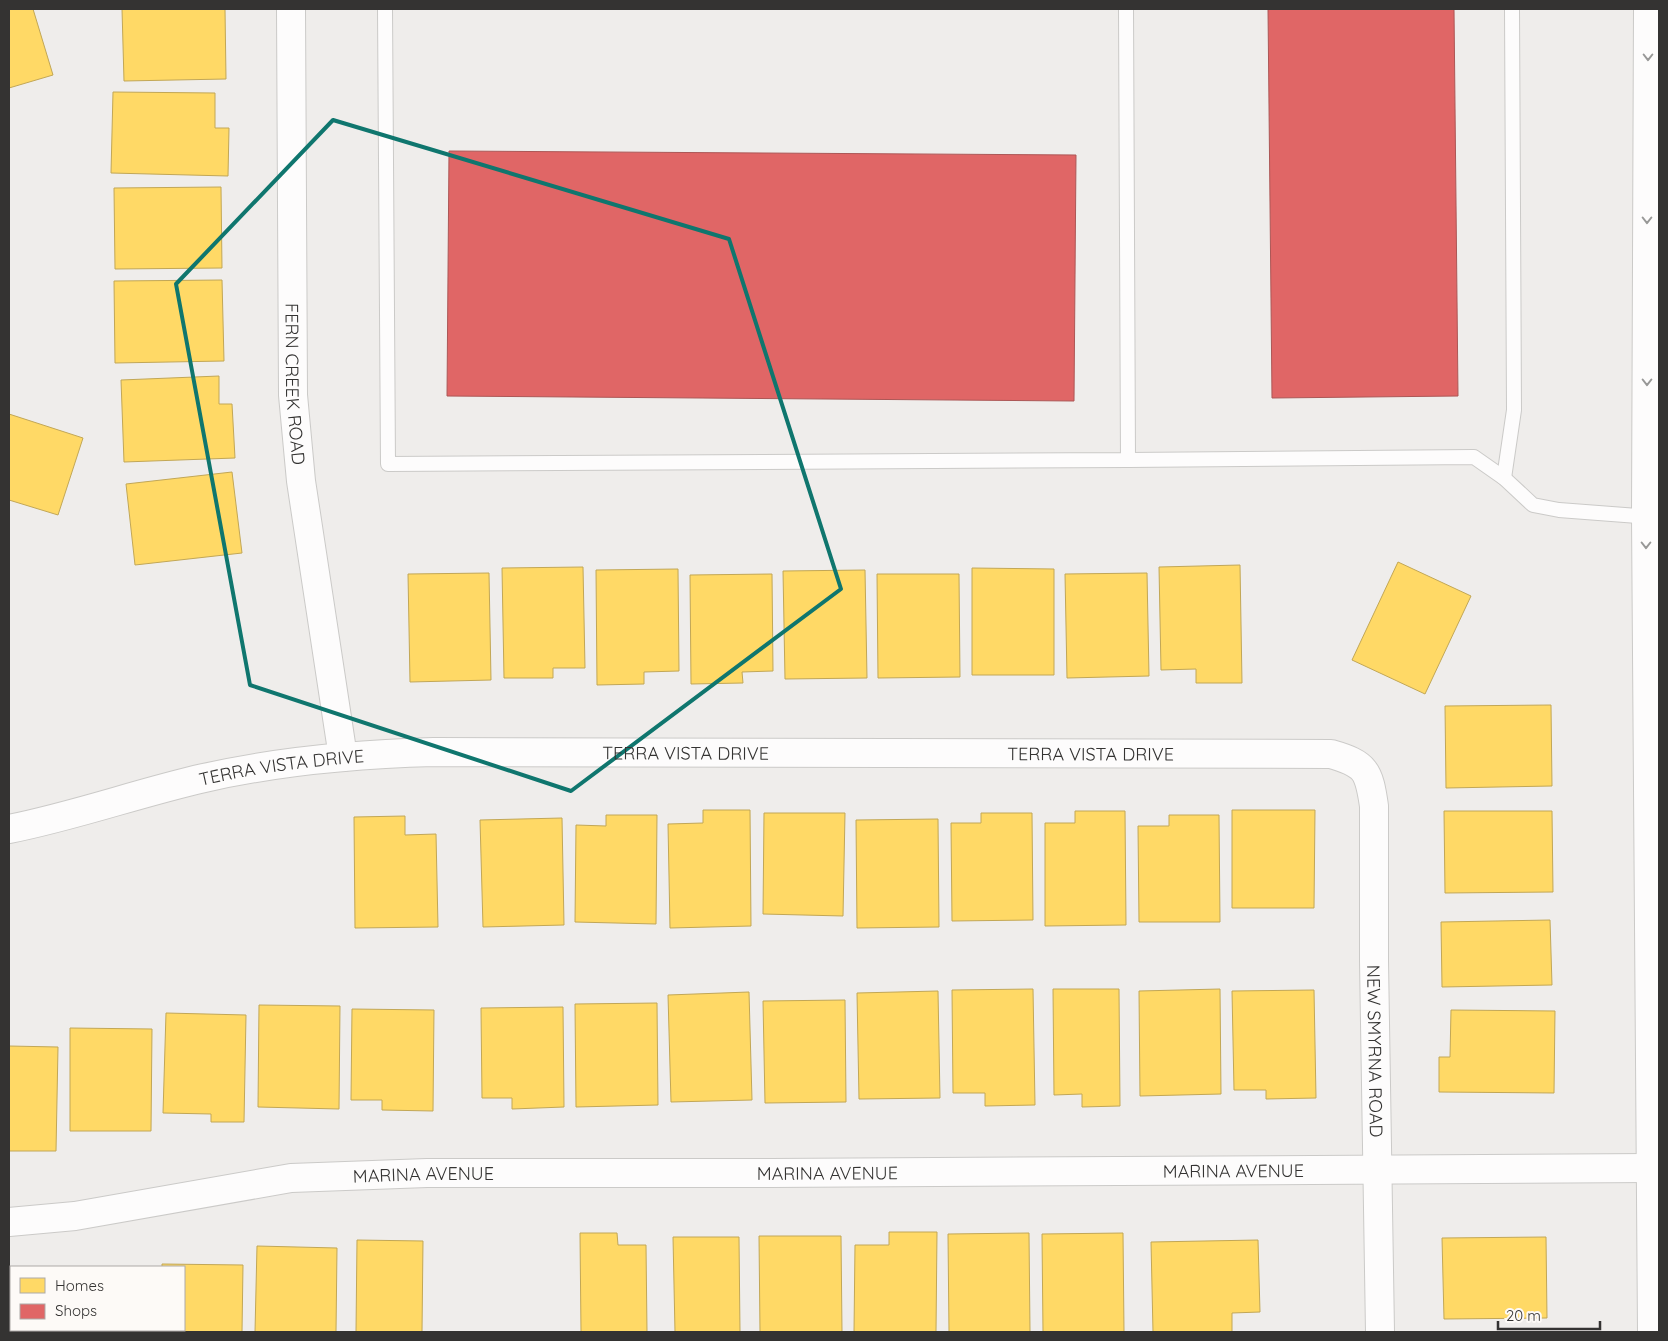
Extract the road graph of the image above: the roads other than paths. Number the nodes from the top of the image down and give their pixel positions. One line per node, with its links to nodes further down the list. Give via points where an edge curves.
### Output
1 (291, 9): 9 (street, FERN CREEK ROAD, via 293,395 302,491)
2 (386, 9): 6 (lane, via 388,464)
3 (1126, 9): 6 (lane)
4 (1512, 9): 7 (lane, via 1514,410)
5 (1648, 9): 8 (street, one-way to 8)
6 (1128, 460): 7 (lane, via 1474,457)
7 (1504, 478): 8 (lane, via 1533,505)
8 (1653, 517): 12 (street, one-way to 12)
9 (343, 757): 10 (street, TERRA VISTA DRIVE, via 434,752 1331,754 1350,760); 11 (street, TERRA VISTA DRIVE, via 204,778)
10 (1365, 771): 13 (street, NEW SMYRNA ROAD, via 1371,784 1374,806)
11 (9, 829)
12 (1650, 1168): 13 (street, MARINA AVENUE); 16 (street)
13 (1377, 1170): 14 (street, MARINA AVENUE, via 398,1174 291,1178 75,1216); 15 (street, NEW SMYRNA ROAD)
14 (9, 1222)
15 (1380, 1332)
16 (1652, 1332)

